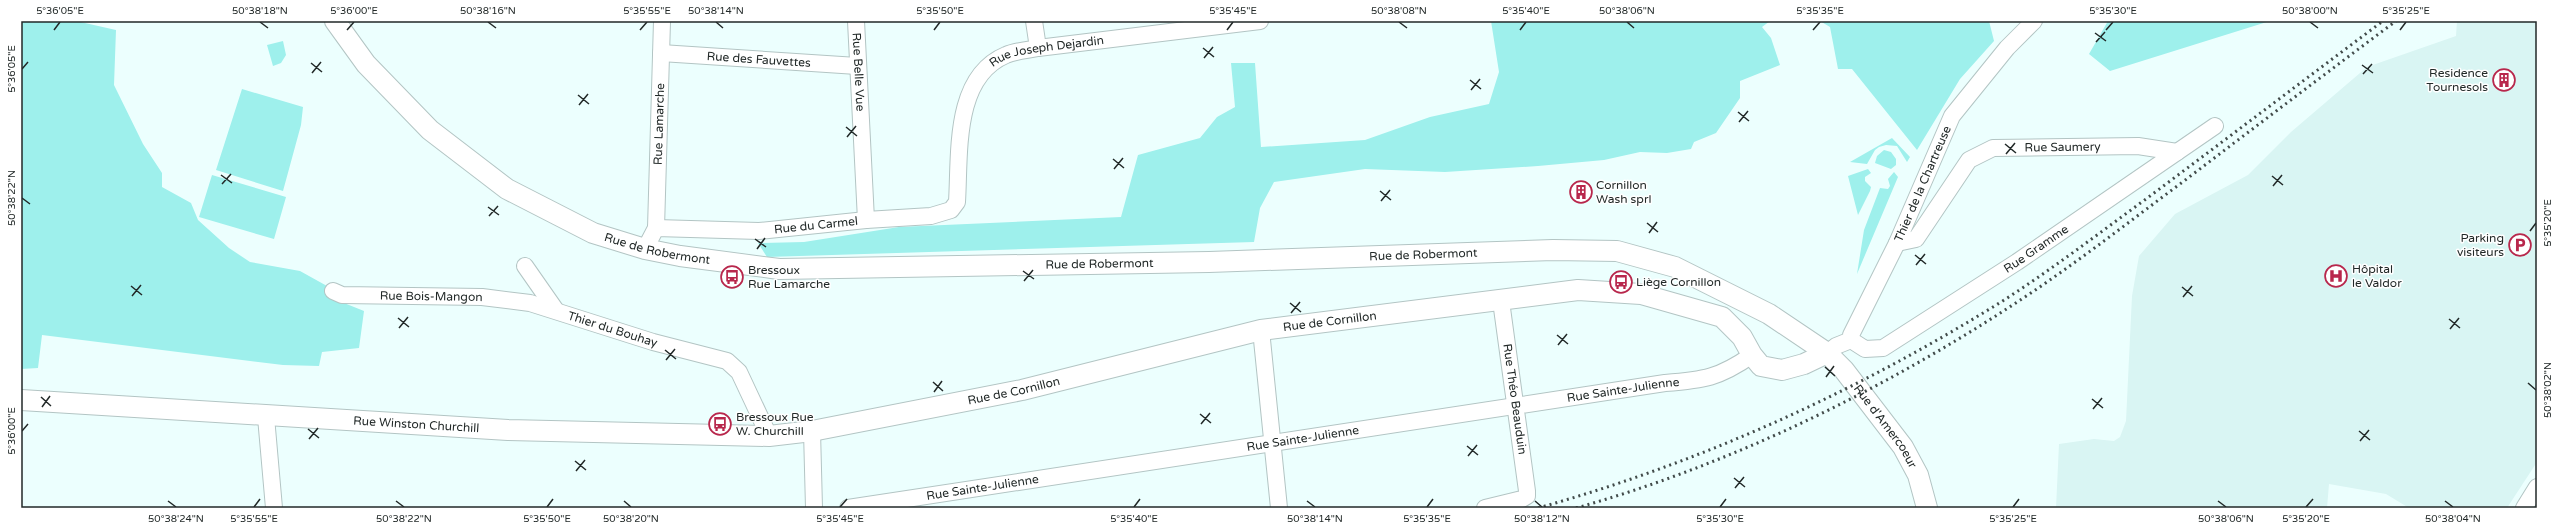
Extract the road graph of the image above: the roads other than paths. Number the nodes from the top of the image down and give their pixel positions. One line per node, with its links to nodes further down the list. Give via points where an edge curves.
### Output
1 (335, 21): 17 (main road, Rue de Robermont, via 366,64 430,130 480,169 534,204 593,233)
2 (662, 21): 9 (street, Rue Lamarche)
3 (856, 21): 10 (street, Rue Belle Vue)
4 (1034, 21): 8 (street)
5 (1260, 21): 7 (street, Rue Joseph Dejardin)
6 (2034, 21): 16 (street, Thier de la Chartreuse, via 2007,48 1952,116)
7 (1215, 23): 8 (street, Rue Joseph Dejardin)
8 (1038, 48): 13 (street, Rue Joseph Dejardin, via 1007,54 995,60 972,83 963,118 957,202)
9 (661, 53): 10 (street, Rue des Fauvettes); 15 (street, Rue Lamarche)
10 (858, 66): 14 (street, Rue Belle Vue)
11 (2215, 126): 12 (street, Rue Gramme)
12 (2177, 152): 16 (street, Rue Saumery, via 2138,146 1993,148 1969,160 1916,239); 24 (street, Rue Gramme, via 2017,262 1883,348 1865,350)
13 (951, 210): 14 (street, Rue du Carmel, via 931,216)
14 (866, 220): 15 (street, Rue du Carmel, via 759,231)
15 (656, 228): 17 (street)
16 (1897, 243): 24 (street, Thier de la Chartreuse, via 1851,335)
17 (645, 249): 25 (main road, Rue de Robermont, via 779,269 1210,262 1553,250 1617,251 1693,274 1769,314)
18 (525, 266): 22 (street, Thier du Bouhay)
19 (333, 291): 21 (street, Rue Bois-Mangon, via 342,295 482,297)
20 (1501, 302): 23 (main road, Rue de Cornillon); 26 (main road, Rue de Cornillon, via 1578,290 1641,294 1722,317 1742,337); 28 (street, Rue Théo Beauduin)
21 (530, 303): 22 (street, Thier du Bouhay)
22 (555, 309): 31 (street, Thier du Bouhay, via 653,342 727,361 739,372)
23 (1261, 330): 30 (main road, Rue de Cornillon, via 1022,390); 32 (street)
24 (1851, 340): 25 (street)
25 (1827, 353): 26 (main road, Rue de Cornillon, via 1804,364 1782,370 1761,366); 39 (main road, Rue d'Amercoeur, via 1844,370 1903,447 1918,475)
26 (1752, 355): 28 (street, Rue Sainte-Julienne, via 1729,371 1706,380 1665,383)
27 (21, 400): 29 (main road, Rue Winston Churchill)
28 (1517, 407): 32 (street, Rue Sainte-Julienne); 38 (street, Rue Théo Beauduin, via 1526,496)
29 (266, 416): 31 (main road, Rue Winston Churchill, via 508,430); 34 (street)
30 (812, 431): 31 (main road, Rue Winston Churchill); 35 (street)
31 (769, 436)
32 (1272, 443): 36 (street, Rue Sainte-Julienne); 37 (street)
33 (2537, 487): 40 (street)
34 (274, 508)
35 (814, 508)
36 (848, 508)
37 (1279, 508)
38 (1485, 508)
39 (1927, 508)
40 (2524, 508)

